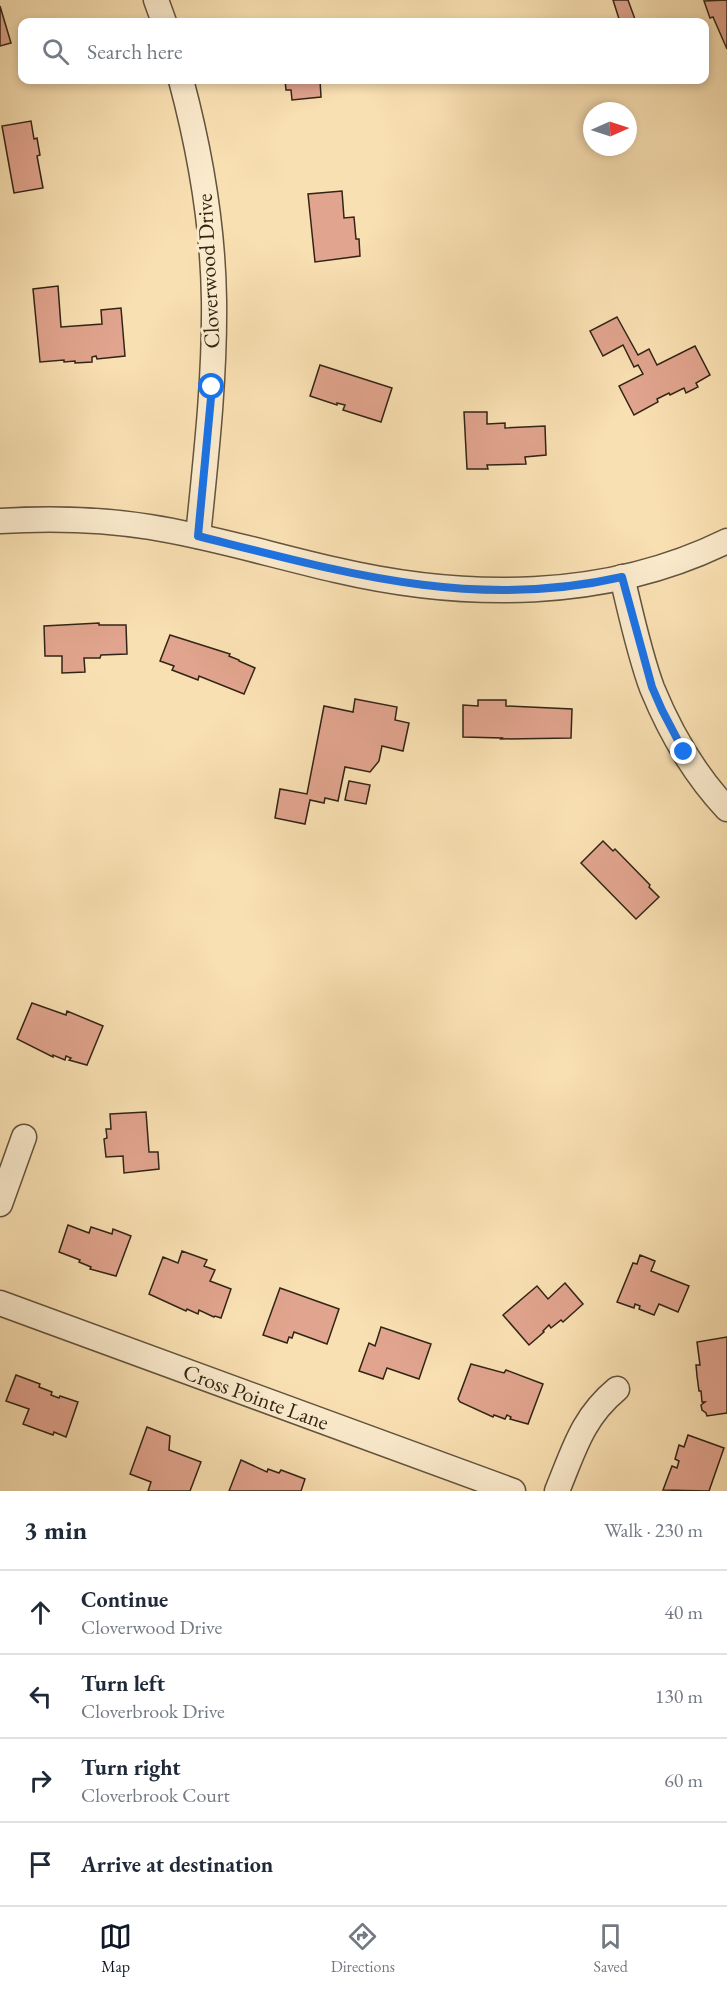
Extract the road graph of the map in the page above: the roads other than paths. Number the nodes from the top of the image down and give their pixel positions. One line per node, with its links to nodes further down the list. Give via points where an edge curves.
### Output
1 (156, 0): 2 (street)
2 (163, 18)
3 (181, 84): 5 (street, Cloverwood Drive, via 203,179 214,299 212,387)
4 (0, 521): 5 (street, via 93,520)
5 (198, 536): 7 (street, via 338,571 449,589 538,590)
6 (727, 541): 7 (street)
7 (622, 577): 8 (street, via 646,669 662,710 684,752)
8 (727, 809)
9 (24, 1137): 10 (street)
10 (0, 1204)
11 (0, 1303): 13 (street, Cross Pointe Lane)
12 (618, 1389): 14 (street, via 585,1425)
13 (513, 1491)
14 (557, 1491)

